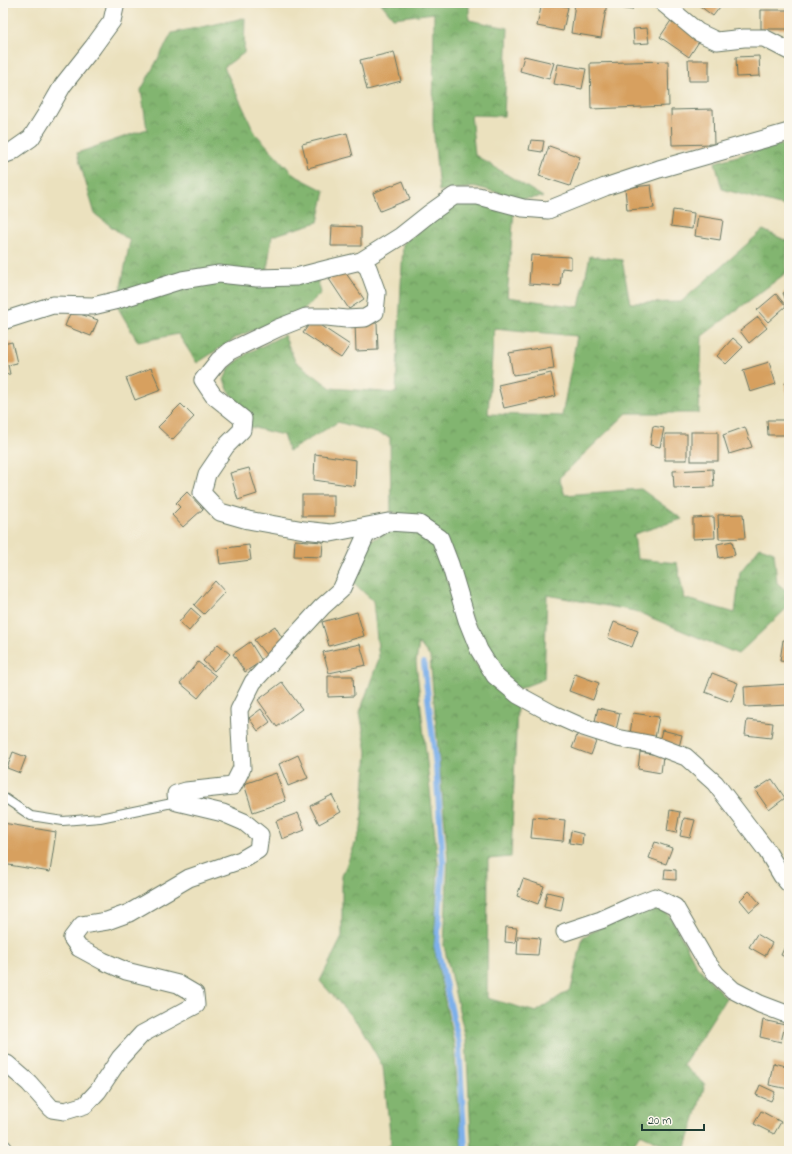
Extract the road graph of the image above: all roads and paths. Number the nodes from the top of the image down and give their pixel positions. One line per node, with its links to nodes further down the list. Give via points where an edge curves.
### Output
1 (116, 3): 5 (street, via 112,21 63,84 31,138)
2 (663, 3): 3 (street, via 698,32 717,42 764,38)
3 (789, 51)
4 (789, 132): 6 (street, via 659,169 548,210 522,208 478,196 454,196)
5 (3, 155)
6 (361, 261): 7 (street, via 296,277 258,278 218,274 182,280 92,306 53,305); 8 (street, via 368,268 377,293 375,312 365,318 346,320 306,317 278,328 230,351 203,380 213,395 243,419 242,430 226,446 207,474 202,492 220,512 304,530 331,533)
7 (3, 321)
8 (388, 522): 10 (street, via 366,535 341,590 253,682 239,710 242,768 233,786 186,791 176,794); 11 (street, via 419,524 440,538 476,642 495,676 518,695 580,726 618,738 654,745 686,757 715,783)
9 (3, 797): 10 (lane, via 31,816 63,821 100,818)
10 (177, 802): 14 (street, via 223,813 244,822 260,835 258,850 241,860 189,878 129,914 82,925 72,938 79,948 126,971 178,984 195,994 196,1005 142,1034 120,1058 85,1105 65,1111 52,1108 30,1083)
11 (789, 884)
12 (565, 932): 13 (street, via 655,897 675,907 706,961 733,990 760,1004)
13 (789, 1014)
14 (3, 1063)
15 (3, 1148): 16 (street)
16 (5, 1151)

